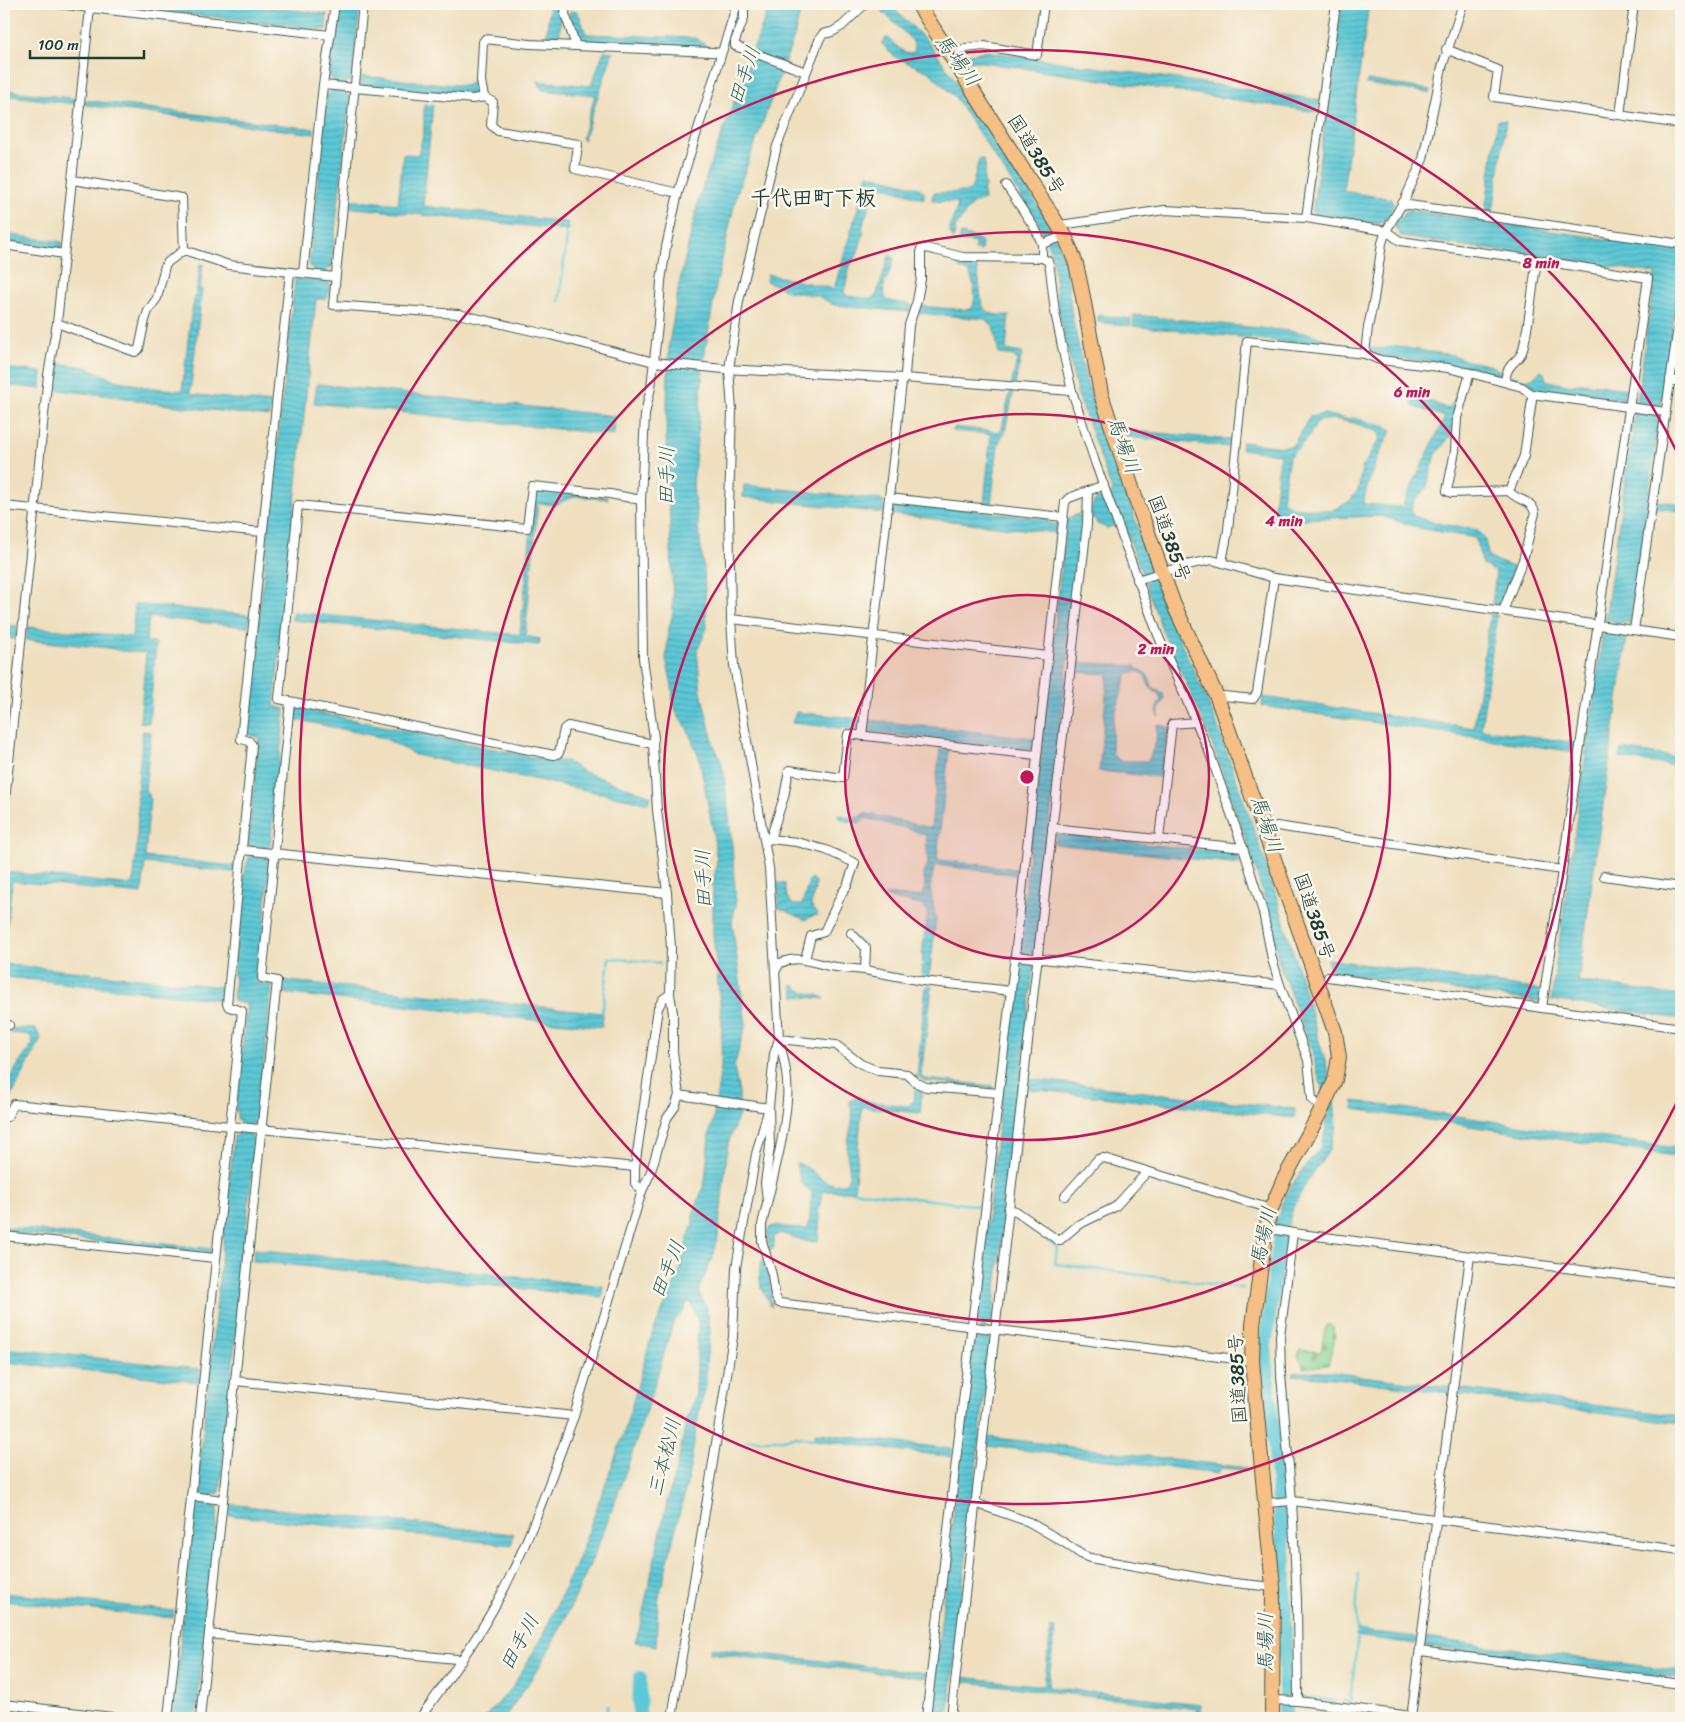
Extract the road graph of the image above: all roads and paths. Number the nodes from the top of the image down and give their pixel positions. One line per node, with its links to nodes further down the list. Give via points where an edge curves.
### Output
1 (58, 4): 13 (street)
2 (335, 4): 14 (street)
3 (363, 4): 21 (street)
4 (566, 4): 15 (street, via 565,14)
5 (737, 4): 17 (street)
6 (744, 4): 19 (street, via 744,18 735,46)
7 (865, 4): 19 (street, via 842,26 823,34)
8 (918, 4): 18 (highway, 国道385号)
9 (1044, 4): 18 (street, via 1037,54 984,46 966,48)
10 (1336, 4): 29 (street)
11 (1463, 4): 16 (street)
12 (1634, 4): 23 (street)
13 (90, 8): 14 (street); 25 (street)
14 (330, 35): 20 (street)
15 (576, 46): 17 (street); 22 (street, via 485,39 481,81)
16 (1446, 49): 23 (street, via 1498,70 1494,97); 28 (street, via 1423,159)
17 (721, 54): 27 (street)
18 (953, 58): 31 (highway, 国道385号)
19 (804, 71): 46 (street, via 774,156 739,301)
20 (327, 85): 21 (street); 40 (street)
21 (351, 87): 22 (street, via 473,99); 41 (street)
22 (484, 97): 27 (street, via 493,102 491,125 498,131 578,144 575,168)
23 (1620, 115): 24 (street)
24 (1681, 124)
25 (73, 180): 35 (street, via 182,198); 36 (street)
26 (1006, 185): 32 (street)
27 (678, 193): 45 (street, via 664,255)
28 (1402, 204): 30 (street); 33 (street)
29 (1306, 218): 30 (street); 31 (street, via 1165,210 1071,222)
30 (1386, 231): 38 (street, via 1400,241); 44 (street)
31 (1061, 233): 32 (street); 66 (highway, 国道385号, via 1076,264 1101,394)
32 (1043, 244): 37 (street)
33 (1681, 244)
34 (4, 245): 36 (street)
35 (184, 250): 39 (street, via 229,265); 43 (street, via 165,266 157,298 148,311 139,349 135,352)
36 (64, 254): 43 (street)
37 (1042, 258): 48 (street, via 962,257 922,249 921,278 909,325); 52 (street, via 1048,261 1050,269 1055,312)
38 (1537, 260): 50 (street, via 1523,351 1509,366); 54 (street, via 1648,278)
39 (290, 272): 40 (street); 64 (street)
40 (303, 273): 41 (street)
41 (331, 276): 45 (street, via 333,305 458,314)
42 (1681, 306): 49 (street)
43 (57, 323): 62 (street, via 48,375)
44 (1365, 354): 47 (street, via 1380,360); 65 (street, via 1247,342)
45 (657, 363): 46 (street); 60 (street, via 645,414)
46 (727, 369): 48 (street); 70 (street, via 732,410 729,506)
47 (1470, 373): 50 (street); 58 (street, via 1457,418 1448,491)
48 (904, 378): 52 (street); 59 (street)
49 (1670, 380): 51 (street); 55 (street)
50 (1505, 382): 53 (street, via 1522,387)
51 (1681, 382)
52 (1072, 391): 56 (street)
53 (1531, 394): 54 (street); 58 (street, via 1524,456)
54 (1630, 406): 55 (street); 71 (street)
55 (1666, 412): 72 (street)
56 (1104, 485): 57 (street); 68 (street)
57 (1088, 491): 63 (street, via 1065,502); 83 (street)
58 (1509, 491): 69 (street, via 1530,503 1535,513 1523,560)
59 (889, 498): 63 (street); 73 (street)
60 (641, 500): 77 (street, via 532,486 527,528 298,505 279,699); 80 (street, via 643,658 654,738)
61 (4, 506): 62 (street)
62 (34, 509): 64 (street); 82 (street)
63 (1063, 517): 75 (street)
64 (262, 532): 88 (street, via 241,739 252,744)
65 (1222, 562): 66 (street, via 1212,560); 67 (street)
66 (1160, 573): 68 (street); 76 (highway, 国道385号)
67 (1274, 578): 69 (street); 76 (street, via 1257,693 1253,700)
68 (1139, 580): 78 (street, via 1158,635)
69 (1503, 611): 71 (street)
70 (731, 619): 73 (street); 85 (street, via 739,704)
71 (1598, 625): 72 (street); 90 (street)
72 (1634, 630): 74 (street)
73 (874, 636): 75 (street); 79 (street)
74 (1681, 637)
75 (1048, 656): 81 (street)
76 (1217, 697): 84 (highway, 国道385号)
77 (290, 702): 80 (street, via 554,755 559,753 564,729 568,726); 89 (street)
78 (1197, 722): 86 (street, via 1172,724); 87 (street)
79 (862, 736): 81 (street); 85 (street, via 848,734 843,778 789,770 784,797)
80 (652, 744): 93 (street)
81 (1036, 755): 95 (street)
82 (4, 811)
83 (1052, 828): 86 (street); 95 (street)
84 (1265, 830): 90 (street, via 1277,826); 109 (highway, 国道385号, via 1335,1032 1339,1057 1335,1080)
85 (768, 840): 96 (street, via 797,842 855,863 824,932 811,936); 98 (street)
86 (1159, 840): 87 (street)
87 (1243, 848): 100 (street, via 1263,912)
88 (246, 851): 89 (street); 111 (street, via 227,1004 242,1011)
89 (271, 853): 93 (street); 112 (street, via 262,978 277,981)
90 (1562, 870): 103 (street)
91 (1604, 876): 92 (street)
92 (1681, 887)
93 (667, 893): 102 (street)
94 (851, 933): 97 (street, via 866,948)
95 (1026, 957): 100 (street); 101 (street); 118 (street)
96 (805, 959): 97 (street); 98 (street, via 780,963)
97 (865, 970): 101 (street, via 922,981)
98 (775, 974): 105 (street)
99 (1328, 977): 103 (street)
100 (1280, 985): 109 (street, via 1308,1060 1312,1099)
101 (1010, 991): 106 (street)
102 (670, 994): 107 (street); 113 (street, via 658,1008)
103 (1542, 1008): 104 (street)
104 (1681, 1028)
105 (779, 1039): 106 (street, via 836,1045 878,1072 906,1074 926,1087); 108 (street); 117 (street, via 785,1064 787,1099)
106 (999, 1093): 126 (street)
107 (679, 1096): 108 (street); 115 (street, via 667,1118)
108 (765, 1107): 117 (street, via 770,1147 765,1183); 151 (street, via 736,1268 733,1338)
109 (1322, 1109): 119 (highway, 国道385号)
110 (5, 1119): 111 (street, via 14,1104)
111 (229, 1126): 112 (street); 124 (street)
112 (263, 1129): 113 (street); 129 (street)
113 (635, 1168): 115 (street, via 635,1183)
114 (1147, 1172): 116 (street, via 1104,1158 1098,1159); 118 (street, via 1115,1207 1078,1225 1058,1242 1016,1211); 119 (street)
115 (642, 1191): 130 (street)
116 (1065, 1196)
117 (767, 1200): 126 (street, via 762,1241 779,1303)
118 (1008, 1209): 127 (street)
119 (1271, 1209): 120 (highway, 国道385号)
120 (1269, 1228): 121 (street); 128 (highway, 国道385号, via 1253,1325)
121 (1291, 1233): 123 (street); 133 (street, via 1280,1336)
122 (4, 1236): 124 (street)
123 (1470, 1256): 125 (street); 136 (street)
124 (216, 1258): 131 (street)
125 (1681, 1283)
126 (979, 1327): 127 (street); 152 (street)
127 (995, 1330): 128 (street); 134 (street)
128 (1252, 1361): 135 (highway, 国道385号)
129 (236, 1381): 130 (street); 132 (street)
130 (574, 1416): 141 (street, via 529,1538 497,1604)
131 (190, 1496): 132 (street); 148 (street)
132 (223, 1500): 139 (street)
133 (1290, 1501): 135 (street); 136 (street); 144 (street, via 1297,1599)
134 (975, 1503): 138 (street, via 1029,1522 1090,1558 1225,1582); 153 (street)
135 (1268, 1503): 138 (highway, 国道385号)
136 (1436, 1519): 137 (street); 140 (street)
137 (1681, 1550)
138 (1273, 1587): 143 (highway, 国道385号)
139 (209, 1634): 141 (street); 149 (street)
140 (1420, 1651): 142 (street); 146 (street)
141 (462, 1662): 150 (street)
142 (1681, 1684)
143 (1274, 1700): 144 (street); 154 (highway, 国道385号)
144 (1296, 1701): 146 (street)
145 (4, 1704): 147 (street)
146 (1411, 1717)
147 (120, 1718)
148 (168, 1718)
149 (200, 1718)
150 (420, 1718)
151 (672, 1718)
152 (926, 1718)
153 (951, 1718)
154 (1272, 1718)

